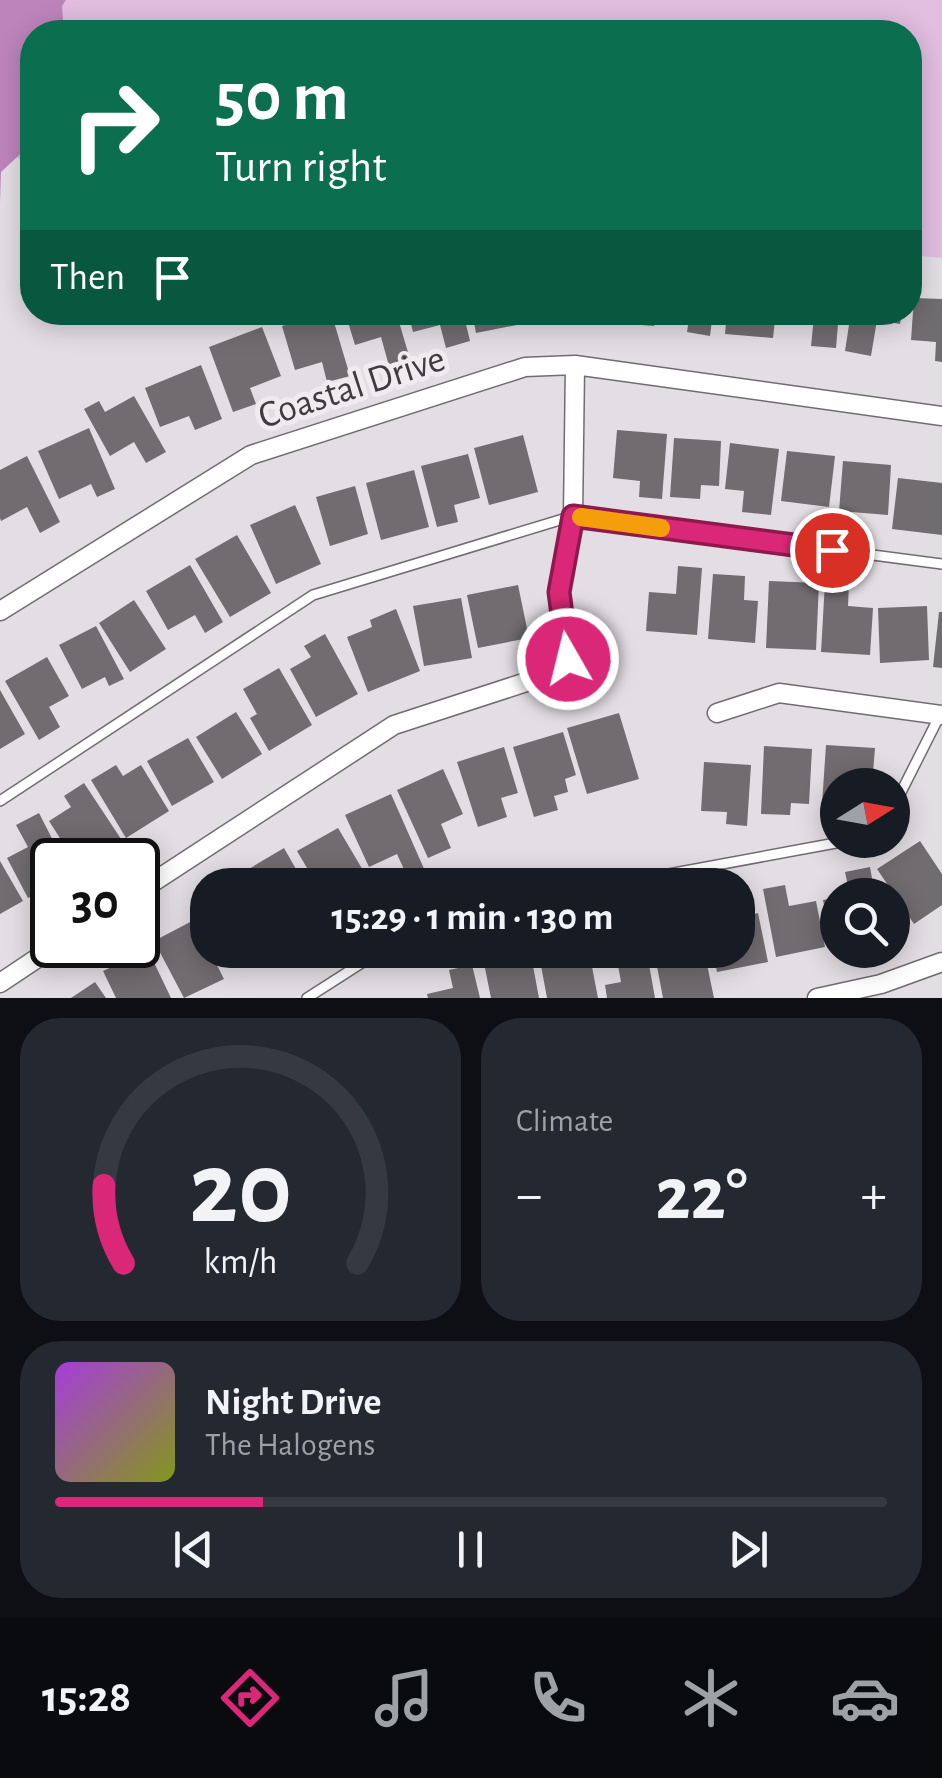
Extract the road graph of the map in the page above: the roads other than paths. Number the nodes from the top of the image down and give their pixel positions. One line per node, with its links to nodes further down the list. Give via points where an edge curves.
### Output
1 (575, 365): 2 (street, Coastal Drive); 3 (street); 5 (street, Coastal Drive, via 525,366 251,455)
2 (942, 416)
3 (573, 516): 4 (lane); 9 (lane, via 313,595); 12 (street, via 559,592 568,659 546,676 394,724)
4 (942, 564)
5 (0, 612)
6 (718, 714): 7 (street, via 779,694)
7 (941, 715): 8 (lane)
8 (910, 775)
9 (0, 802)
10 (820, 846): 11 (lane)
11 (701, 868)
12 (160, 878)
13 (942, 962): 18 (street)
14 (30, 963): 16 (street)
15 (354, 968): 17 (lane)
16 (0, 982)
17 (306, 998)
18 (817, 998)

